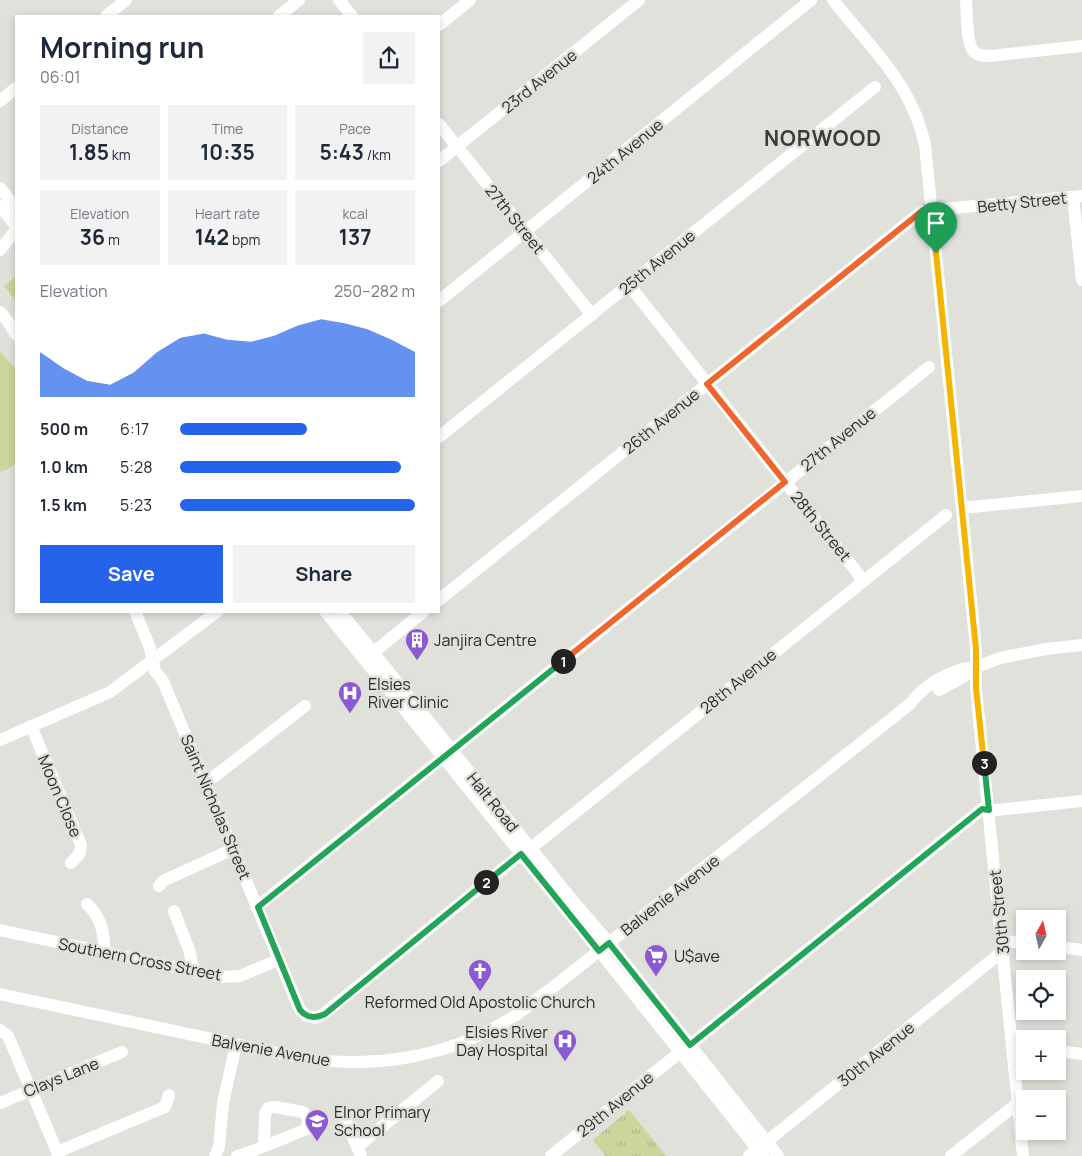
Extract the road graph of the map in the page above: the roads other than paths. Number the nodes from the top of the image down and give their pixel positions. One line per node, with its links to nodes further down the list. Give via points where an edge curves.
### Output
1 (126, 0): 9 (street)
2 (299, 0): 10 (street)
3 (339, 0): 11 (street)
4 (470, 0): 12 (street)
5 (639, 0): 18 (street, 23rd Avenue)
6 (812, 0): 27 (street, 24th Avenue)
7 (833, 0): 24 (street, 30th Street, via 892,72 914,107 926,145)
8 (966, 0): 13 (street, via 970,43 978,55)
9 (107, 15)
10 (280, 15)
11 (351, 15)
12 (440, 24)
13 (1082, 46)
14 (875, 87): 30 (street, 25th Avenue)
15 (15, 89): 16 (street)
16 (0, 100)
17 (440, 125): 18 (street, 27th Street)
18 (457, 147): 19 (street, 23rd Avenue); 27 (street, 27th Street)
19 (440, 160)
20 (0, 188): 23 (street)
21 (1078, 196): 24 (street, Betty Street); 29 (street)
22 (0, 206): 25 (street)
23 (15, 207)
24 (932, 210): 36 (street, 26th Avenue, via 922,211); 40 (street, 30th Street)
25 (15, 227)
26 (15, 229): 28 (street)
27 (525, 232): 31 (street, 24th Avenue); 33 (street, 27th Street)
28 (0, 250)
29 (1082, 280)
30 (629, 285): 33 (street, 25th Avenue); 36 (street, 28th Street)
31 (440, 300)
32 (0, 312): 34 (street)
33 (592, 314): 37 (street, 25th Avenue)
34 (15, 333)
35 (929, 367): 38 (street, 27th Avenue)
36 (707, 384): 38 (street, 28th Street); 43 (street, 26th Avenue)
37 (440, 436)
38 (785, 482): 42 (street, 28th Street); 56 (street, 27th Avenue)
39 (1082, 496): 40 (street)
40 (962, 508): 52 (street, 30th Street)
41 (946, 515): 42 (street, 28th Avenue)
42 (863, 580): 61 (street, 28th Avenue)
43 (440, 599)
44 (136, 613): 51 (street, Saint Nicholas Street)
45 (215, 613): 51 (street)
46 (327, 613): 56 (street, Halt Road)
47 (342, 613): 50 (street, Halt Road)
48 (422, 613): 50 (street)
49 (1082, 645): 52 (street, Balvenie Avenue, via 1000,658)
50 (373, 653): 56 (street, Halt Road)
51 (153, 661): 54 (street, via 110,692); 57 (street, Saint Nicholas Street)
52 (977, 667): 59 (street, 30th Street, via 977,697); 70 (street, Balvenie Avenue, via 959,669 924,689 910,704)
53 (305, 706): 57 (street)
54 (31, 726): 55 (street); 62 (street, Moon Close, via 81,844 80,854)
55 (0, 740)
56 (447, 754): 61 (street, Halt Road); 65 (street, 27th Avenue)
57 (206, 783): 60 (street, Saint Nicholas Street)
58 (1082, 801): 59 (street)
59 (989, 810): 69 (street, 30th Street); 81 (street, 29th Avenue, via 982,809)
60 (233, 849): 63 (street, via 162,880); 65 (street, Saint Nicholas Street)
61 (526, 851): 70 (street, Halt Road); 77 (street, 28th Avenue, via 325,1014 316,1018)
62 (71, 863)
63 (159, 886)
64 (87, 904): 73 (street, via 96,912 105,939)
65 (258, 907): 74 (street, Saint Nicholas Street)
66 (174, 911): 75 (street)
67 (0, 930): 73 (street, Southern Cross Street)
68 (1016, 944): 69 (street)
69 (1002, 946): 79 (street, 30th Street); 93 (street, 30th Avenue)
70 (604, 947): 80 (street, Balvenie Avenue, via 518,1013 485,1032 431,1053 386,1061 345,1063 312,1060); 81 (street, Halt Road)
71 (1066, 948): 72 (street)
72 (1082, 950)
73 (104, 953): 75 (street, Southern Cross Street)
74 (278, 960): 75 (street, Southern Cross Street, via 231,977); 77 (street, Saint Nicholas Street)
75 (194, 972)
76 (0, 994): 80 (street, Balvenie Avenue)
77 (300, 1010)
78 (0, 1030): 86 (street, via 8,1036)
79 (1016, 1030)
80 (236, 1044): 96 (street, via 224,1104)
81 (684, 1049): 93 (street, Halt Road); 98 (street, 29th Avenue)
82 (122, 1052): 86 (street, Clays Lane)
83 (1066, 1052): 84 (street)
84 (1082, 1054)
85 (438, 1081): 94 (street)
86 (30, 1090): 88 (street, Clays Lane); 95 (street)
87 (169, 1095): 95 (street, via 165,1107)
88 (0, 1103)
89 (1016, 1105): 100 (street)
90 (341, 1110): 94 (street)
91 (1022, 1140): 101 (street, 30th Street)
92 (264, 1146): 97 (street)
93 (759, 1151): 99 (street, Halt Road)
94 (359, 1152)
95 (58, 1154)
96 (219, 1155)
97 (237, 1156)
98 (550, 1156)
99 (778, 1156)
100 (951, 1156)
101 (1024, 1156)

